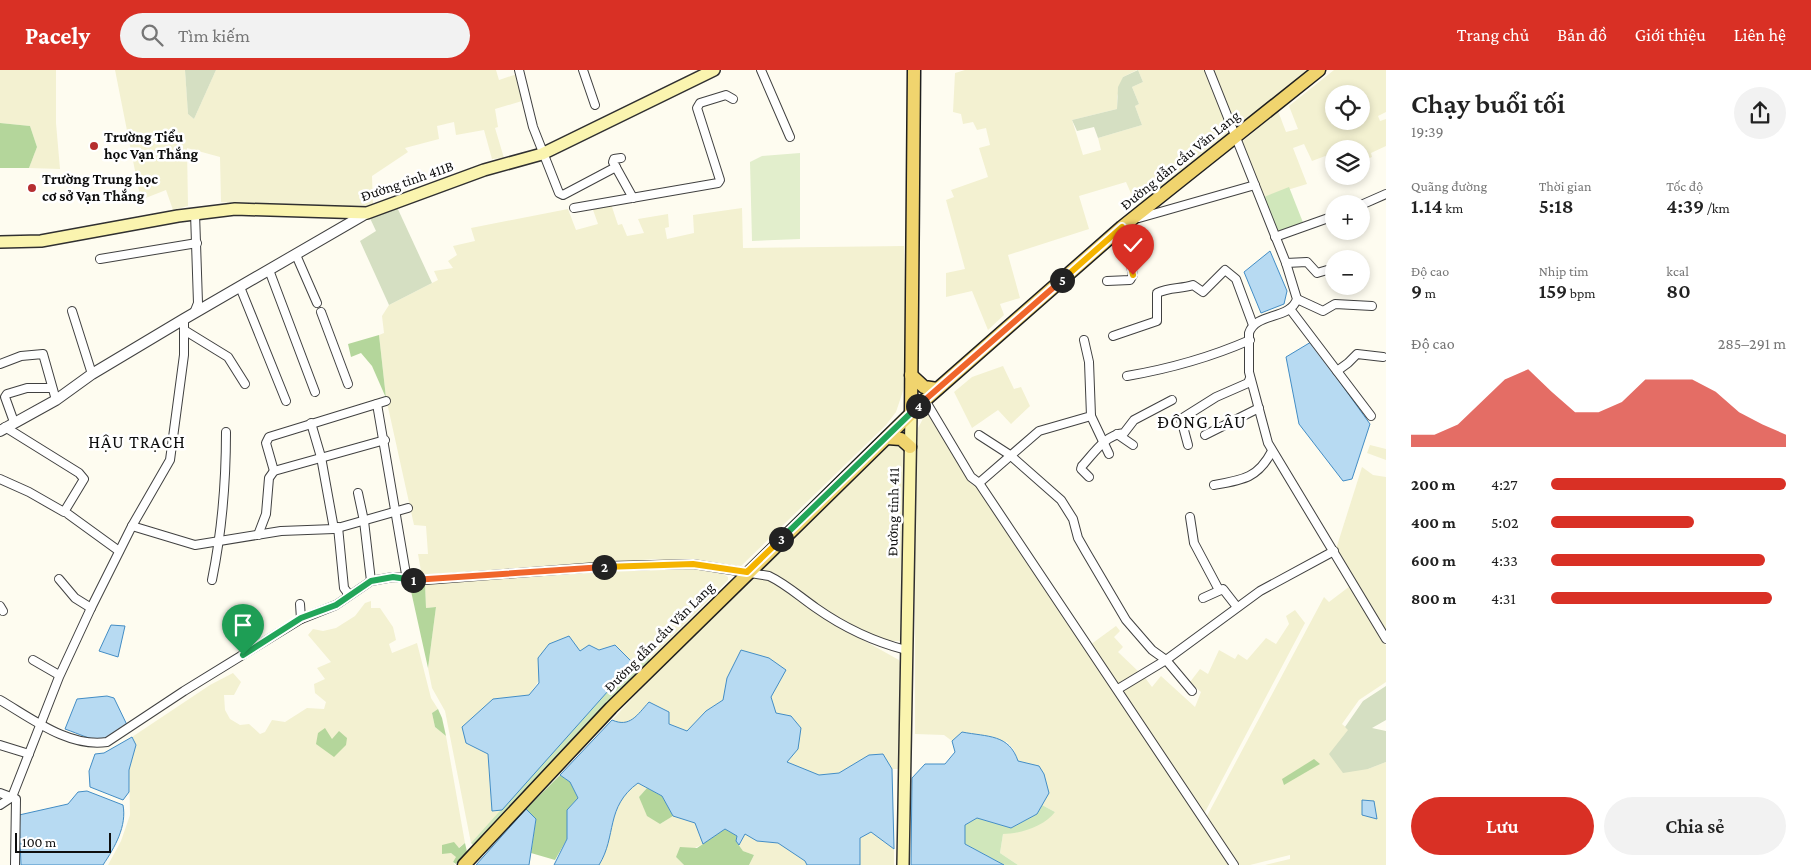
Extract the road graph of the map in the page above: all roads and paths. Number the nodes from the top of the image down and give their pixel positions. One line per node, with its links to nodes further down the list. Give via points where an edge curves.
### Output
1 (519, 70): 12 (street)
2 (583, 70): 9 (street)
3 (714, 70): 12 (main road, Đường tỉnh 411B)
4 (761, 70): 11 (street)
5 (914, 70): 50 (main road, Đường tỉnh 411)
6 (1209, 70): 10 (street)
7 (1319, 70): 10 (main road, Đường dẫn cầu Văn Lang)
8 (733, 100): 17 (street, via 726,95 700,103 697,108 719,182)
9 (595, 105)
10 (1235, 136): 15 (street); 23 (main road, Đường dẫn cầu Văn Lang)
11 (790, 137)
12 (542, 154): 14 (street, via 561,194); 21 (main road, Đường tỉnh 411B, via 484,170)
13 (621, 158): 14 (street, via 613,161)
14 (616, 167): 17 (street)
15 (1255, 185): 23 (street); 24 (street)
16 (1386, 194): 18 (street)
17 (633, 198): 19 (street)
18 (1370, 201)
19 (574, 208)
20 (195, 213): 21 (main road, Đường tỉnh 411B, via 236,208); 25 (main road, Đường tỉnh 411B, via 41,242); 26 (street)
21 (367, 213): 27 (street)
22 (1325, 219): 24 (street)
23 (1127, 223): 32 (street, via 1133,275 1130,280); 56 (main road, Đường dẫn cầu Văn Lang)
24 (1275, 237): 29 (street)
25 (0, 242)
26 (196, 243): 28 (street); 40 (street, via 198,303)
27 (296, 255): 30 (street); 35 (street)
28 (100, 259)
29 (1286, 263): 31 (street, via 1307,262 1317,273); 34 (street)
30 (270, 270): 33 (street); 57 (street)
31 (1325, 271)
32 (1107, 282)
33 (240, 287): 40 (street); 61 (street)
34 (1297, 299): 36 (street, via 1323,311 1334,304); 37 (street)
35 (317, 303)
36 (1372, 306)
37 (1290, 309): 42 (street); 48 (street)
38 (72, 311): 49 (street)
39 (321, 312): 54 (street)
40 (194, 313): 41 (street)
41 (184, 325): 49 (street); 53 (street, via 228,357); 95 (street, via 171,455)
42 (1253, 325): 43 (street, via 1236,279 1225,270 1203,292 1193,284 1166,288 1157,293 1157,321); 45 (street)
43 (1113, 336)
44 (1084, 340): 66 (street, via 1089,362)
45 (1250, 340): 51 (street, via 1167,369); 52 (street)
46 (1383, 357): 48 (street, via 1357,354)
47 (0, 364): 55 (street, via 42,353)
48 (1337, 371): 67 (street)
49 (92, 374): 58 (street)
50 (911, 375): 56 (main road, via 924,387); 65 (main road, Đường tỉnh 411)
51 (1126, 376)
52 (1250, 378): 64 (street); 77 (street, via 1248,383 1216,397 1181,419)
53 (245, 384)
54 (348, 384)
55 (52, 388): 58 (street); 69 (street, via 27,388 6,395)
56 (937, 388): 59 (main road, Đường dẫn cầu Văn Lang)
57 (315, 392)
58 (56, 400): 69 (street)
59 (924, 400): 65 (main road, Đường dẫn cầu Văn Lang); 87 (street, via 971,477)
60 (1172, 400): 71 (street, via 1137,418 1124,433)
61 (286, 401)
62 (386, 401): 63 (street)
63 (378, 404): 68 (street); 75 (street)
64 (1258, 408): 73 (street); 80 (street)
65 (911, 413): 74 (main road, Đường dẫn cầu Văn Lang); 79 (main road, Đường tỉnh 411)
66 (1091, 416): 76 (street); 82 (street, via 1039,431)
67 (1371, 416)
68 (311, 423): 83 (street); 84 (street, via 267,440)
69 (7, 427): 86 (street, via 84,479 64,512)
70 (226, 432): 98 (street, via 226,478)
71 (1117, 434): 76 (street); 78 (street)
72 (979, 435): 82 (street)
73 (1206, 435)
74 (887, 438): 79 (main road, via 901,439); 101 (main road, Đường dẫn cầu Văn Lang)
75 (385, 440): 83 (street); 91 (street)
76 (1104, 442): 81 (street); 85 (street, via 1082,466)
77 (1188, 444)
78 (1133, 445)
79 (910, 447): 114 (main road, Đường tỉnh 411)
80 (1272, 451): 88 (street, via 1256,474); 100 (street)
81 (1109, 454)
82 (1010, 455): 87 (street); 116 (street, via 1061,500 1073,519 1078,538 1126,620 1152,650)
83 (321, 457): 84 (street); 96 (street)
84 (274, 471): 97 (street, via 269,478 266,514)
85 (1089, 478)
86 (0, 479)
87 (979, 483): 118 (street)
88 (1214, 485)
89 (358, 493): 94 (street)
90 (408, 508): 91 (street)
91 (396, 510): 94 (street); 104 (street)
92 (68, 514): 99 (street)
93 (1190, 518): 106 (street, via 1194,543)
94 (364, 520): 96 (street); 105 (street)
95 (132, 526): 98 (street, via 190,545); 99 (street)
96 (336, 528): 97 (street, via 295,529); 107 (street)
97 (258, 535): 98 (street)
98 (220, 542): 103 (street)
99 (118, 551): 111 (street)
100 (1334, 551): 110 (street); 113 (street)
101 (747, 572): 104 (street, via 693,564 609,566); 114 (street, via 778,580 832,617 879,642); 128 (main road, Đường dẫn cầu Văn Lang, via 611,708)
102 (60, 579): 111 (street, via 75,598)
103 (212, 580)
104 (407, 580): 105 (street, via 393,577)
105 (371, 581): 107 (street)
106 (1219, 590): 108 (street); 110 (street, via 1225,591)
107 (348, 597): 112 (street)
108 (1203, 598)
109 (300, 604): 112 (street)
110 (1237, 607): 116 (street)
111 (91, 608): 117 (street)
112 (301, 618): 121 (street, via 107,742 96,744 73,739)
113 (1386, 640)
114 (906, 650): 129 (main road, Đường tỉnh 411)
115 (33, 660): 117 (street)
116 (1166, 660): 118 (street); 119 (street)
117 (60, 675): 121 (street)
118 (1118, 689): 130 (street)
119 (1192, 691)
120 (0, 700): 121 (street)
121 (40, 724): 123 (street)
122 (0, 745): 123 (street)
123 (29, 754): 125 (street)
124 (0, 793): 125 (street)
125 (12, 797): 126 (street); 127 (street, via 16,799)
126 (0, 804)
127 (15, 865)
128 (464, 865)
129 (904, 865)
130 (1234, 865)

